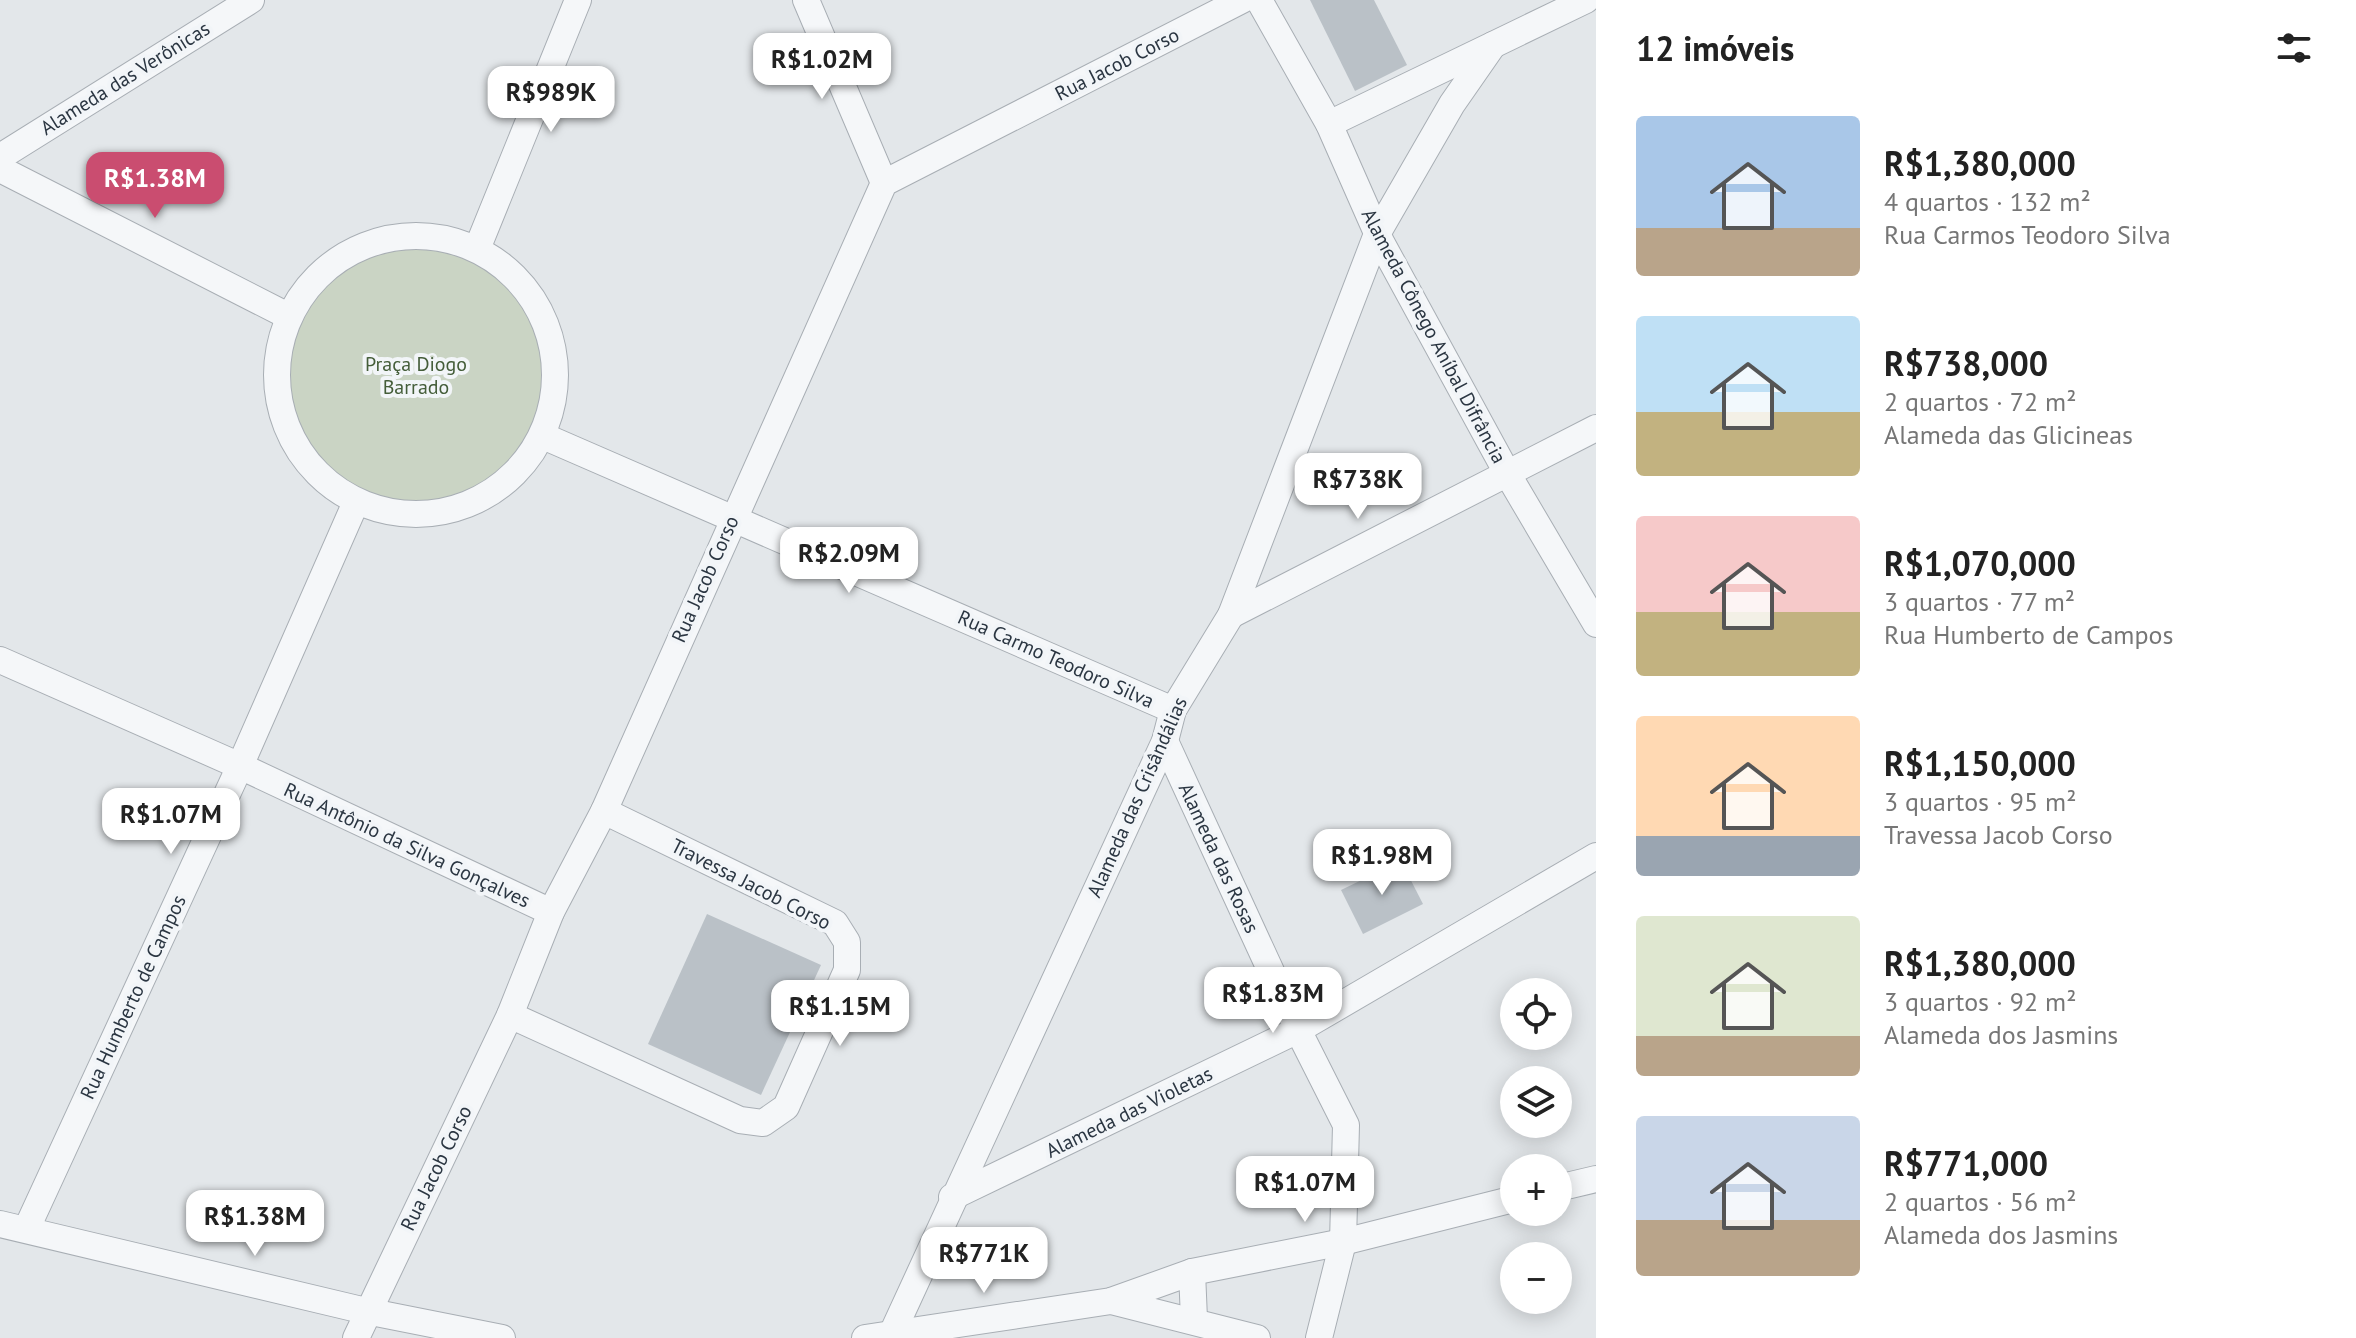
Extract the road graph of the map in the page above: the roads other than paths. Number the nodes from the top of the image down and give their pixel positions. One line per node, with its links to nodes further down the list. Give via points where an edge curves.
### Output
1 (251, 0): 9 (street, Alameda das Verônicas)
2 (578, 0): 13 (street)
3 (806, 0): 11 (street)
4 (1242, 0): 11 (street, Rua Jacob Corso)
5 (1259, 0): 8 (street, Alameda Cônego Aníbal Difrância)
6 (1586, 0): 7 (street)
7 (1493, 45): 8 (street); 12 (street, Alameda das Crisândálias, via 1452,104)
8 (1329, 124): 12 (street, Alameda Cônego Aníbal Difrância)
9 (0, 157)
10 (0, 169): 14 (street)
11 (884, 183): 19 (street, Rua Jacob Corso)
12 (1377, 234): 17 (street, Alameda Cônego Aníbal Difrância); 20 (street, Alameda das Crisândálias)
13 (477, 249): 14 (street, via 434,236 389,237 348,253 313,279); 16 (street, via 513,273 540,309 555,350 555,394)
14 (288, 316): 18 (street, via 276,358 283,416 293,443 320,477)
15 (1596, 428): 17 (street)
16 (543, 436): 18 (street, via 518,472 484,498 442,513 398,514); 19 (street, Rua Carmo Teodoro Silva)
17 (1507, 473): 20 (street); 21 (street, Alameda Cônego Aníbal Difrância)
18 (356, 502): 25 (street, Rua Humberto de Campos)
19 (733, 516): 23 (street, Rua Carmo Teodoro Silva); 26 (street, Rua Jacob Corso)
20 (1231, 615): 23 (street, Alameda das Crisândálias)
21 (1596, 624)
22 (0, 660): 25 (street, Rua Antônio da Silva Gonçalves)
23 (1173, 710): 24 (street, Alameda das Crisândálias)
24 (1165, 741): 30 (street, Alameda das Rosas); 33 (street, Alameda das Crisândálias)
25 (240, 766): 28 (street, Rua Antônio da Silva Gonçalves); 36 (street, Rua Humberto de Campos)
26 (604, 811): 28 (street, Rua Jacob Corso); 29 (street, Travessa Jacob Corso, via 835,923 847,942 847,970 786,1107 763,1123 740,1120)
27 (1596, 856): 30 (street, Alameda das Violetas)
28 (551, 912): 29 (street, Rua Jacob Corso)
29 (510, 1015): 40 (street, Rua Jacob Corso)
30 (1298, 1030): 33 (street, Alameda das Violetas); 37 (street, Alameda das Rosas, via 1346,1125)
31 (1596, 1179): 32 (street)
32 (1572, 1185)
33 (952, 1197): 42 (street, Alameda das Crisândálias)
34 (1500, 1203): 37 (street)
35 (0, 1224): 36 (street)
36 (27, 1228): 40 (street)
37 (1343, 1242): 38 (street); 47 (street, Alameda das Rosas)
38 (1192, 1272): 39 (street); 41 (street)
39 (1111, 1301): 41 (street); 42 (street)
40 (366, 1311): 43 (street, Rua Jacob Corso); 44 (street)
41 (1194, 1319): 46 (street)
42 (891, 1336): 45 (street)
43 (356, 1338)
44 (502, 1338)
45 (865, 1338)
46 (1257, 1338)
47 (1319, 1338)

